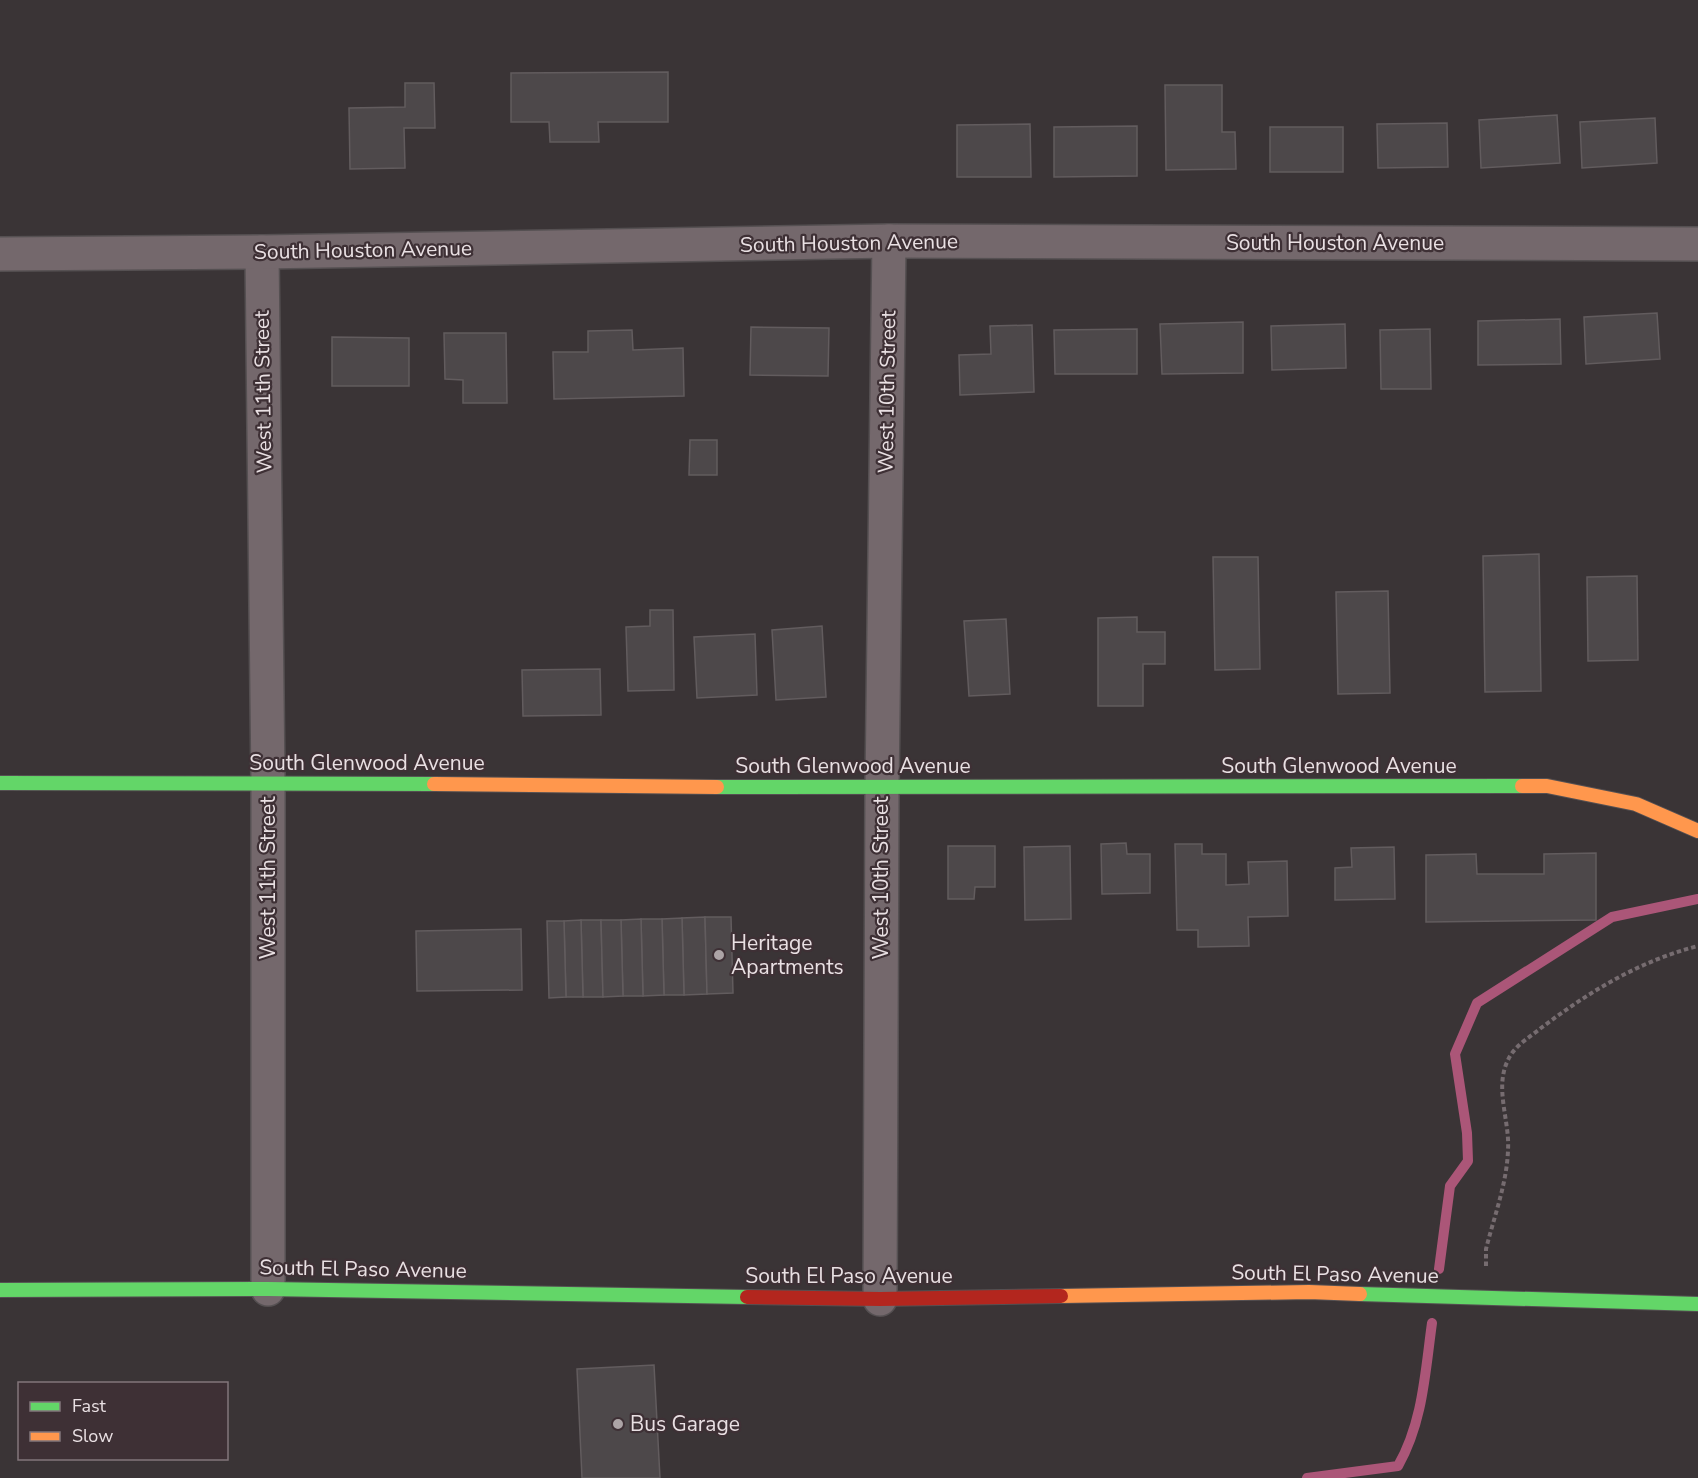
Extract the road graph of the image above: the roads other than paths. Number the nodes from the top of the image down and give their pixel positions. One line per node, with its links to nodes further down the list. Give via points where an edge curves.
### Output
1 (889, 242): 2 (street, South Houston Avenue); 3 (street, South Houston Avenue); 7 (street, West 10th Street)
2 (1698, 244)
3 (262, 252): 4 (street, South Houston Avenue); 6 (street, West 11th Street)
4 (0, 254)
5 (0, 783): 6 (street, South Glenwood Avenue)
6 (268, 783): 7 (street, South Glenwood Avenue); 9 (street, West 11th Street)
7 (882, 788): 8 (street, South Glenwood Avenue, via 1547,786 1635,804); 11 (street, West 10th Street)
8 (1698, 831)
9 (268, 1288): 10 (street, South El Paso Avenue); 11 (street, South El Paso Avenue)
10 (0, 1290)
11 (880, 1299): 12 (street, South El Paso Avenue, via 1309,1292)
12 (1698, 1304)

